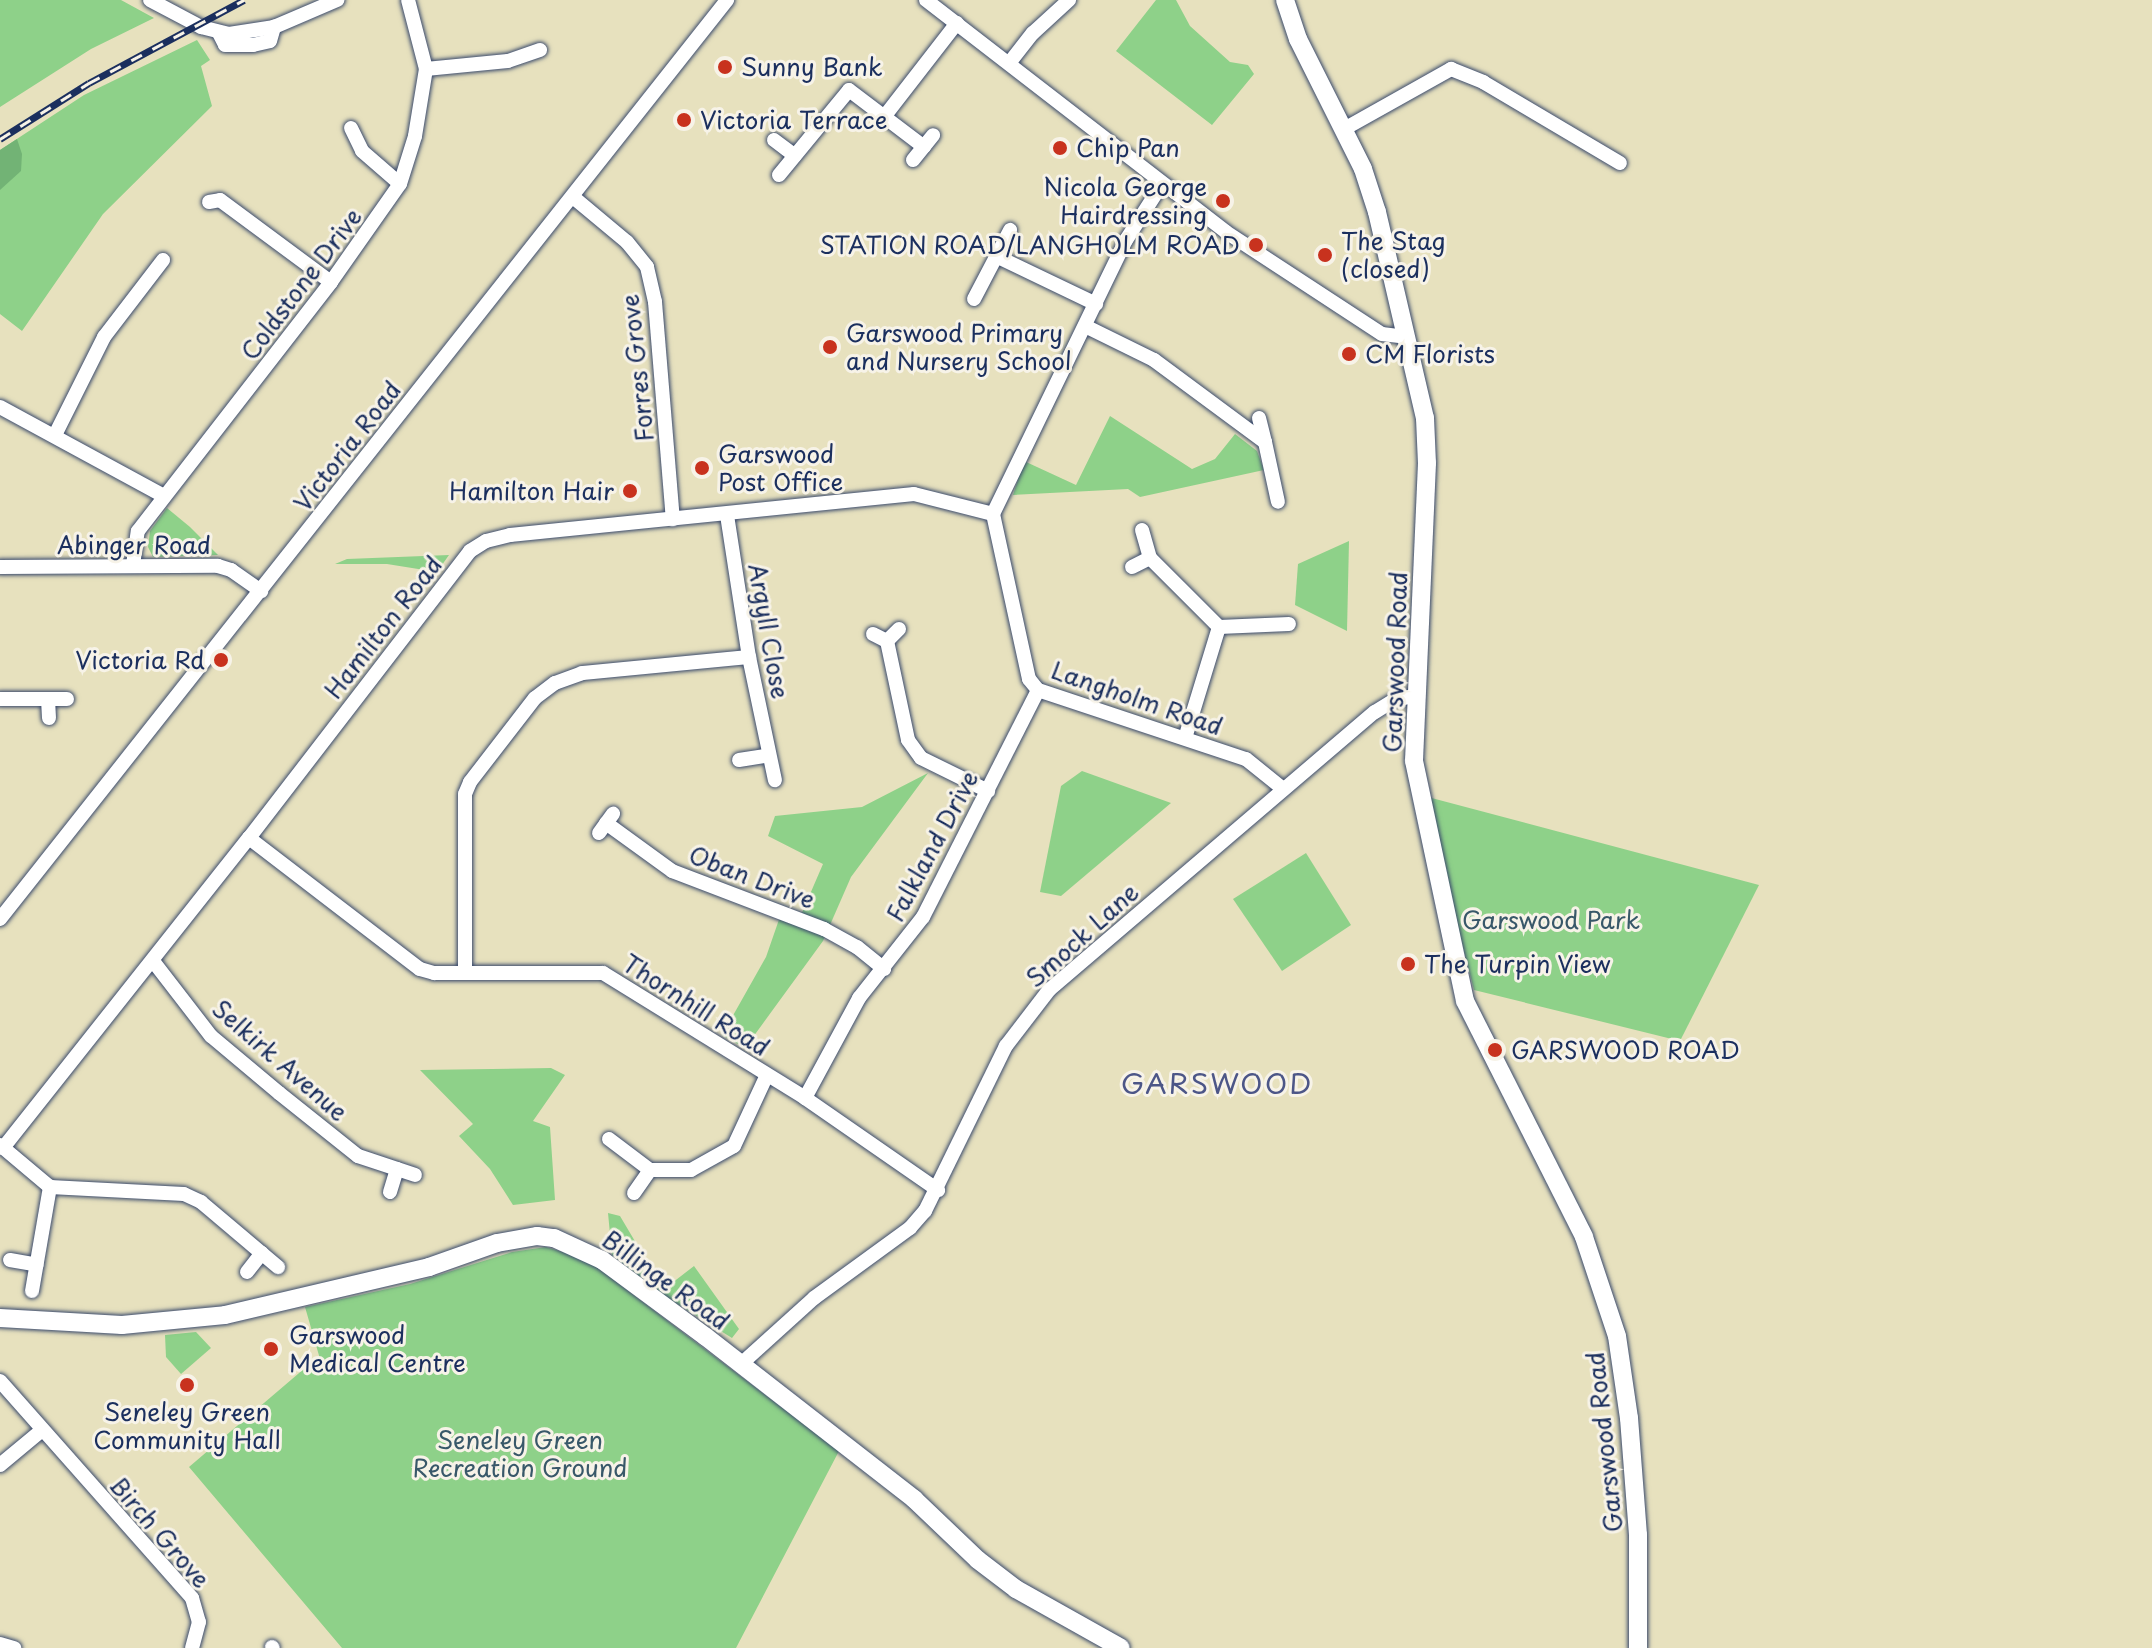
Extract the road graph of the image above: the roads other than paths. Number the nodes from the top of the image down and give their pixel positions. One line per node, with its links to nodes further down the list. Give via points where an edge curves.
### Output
1 (150, 0): 2 (street, via 219,33 241,34 274,27)
2 (337, 0)
3 (408, 0): 11 (street, Coldstone Drive)
4 (727, 0): 23 (street, Victoria Road)
5 (926, 0): 8 (street)
6 (1069, 0): 10 (street)
7 (1285, 0): 13 (street, Garswood Road, via 1298,39)
8 (957, 23): 10 (street); 12 (street)
9 (540, 50): 11 (street, via 516,64)
10 (1010, 62): 21 (street)
11 (426, 69): 20 (street, Coldstone Drive, via 415,136)
12 (884, 117): 16 (street, via 849,90); 17 (street, via 928,141)
13 (1344, 129): 18 (street, via 1451,69 1483,82); 31 (street, Garswood Road, via 1377,212)
14 (351, 137): 20 (street)
15 (774, 140): 16 (street)
16 (795, 156): 19 (street)
17 (913, 160)
18 (1620, 163)
19 (779, 175)
20 (400, 184): 27 (street, Coldstone Drive)
21 (1162, 184): 29 (street, via 1126,240); 31 (street, via 1382,334)
22 (216, 197): 27 (street)
23 (573, 197): 40 (street, Forres Grove, via 627,242 647,267 655,302); 46 (street, Victoria Road)
24 (1010, 230): 25 (street)
25 (998, 257): 28 (street); 29 (street)
26 (163, 260): 34 (street, via 159,277 104,337)
27 (331, 282): 36 (street, Coldstone Drive)
28 (974, 299)
29 (1096, 304): 30 (street)
30 (1085, 326): 35 (street, via 1154,360); 38 (street)
31 (1406, 337): 52 (street, Garswood Road, via 1425,418 1427,454)
32 (0, 407): 34 (street)
33 (1259, 418): 35 (street)
34 (55, 435): 36 (street)
35 (1265, 442): 37 (street)
36 (164, 496): 43 (street, Coldstone Drive, via 138,531)
37 (1278, 502)
38 (993, 514): 39 (street, Hamilton Road, via 914,494); 51 (street, Langholm Road, via 1029,679)
39 (727, 515): 40 (street, Hamilton Road); 50 (street, Argyll Close)
40 (673, 519): 64 (street, Hamilton Road, via 510,535 470,551)
41 (1142, 530): 42 (street)
42 (1150, 558): 45 (street); 48 (street)
43 (133, 565): 44 (street, Abinger Road); 46 (street, Abinger Road, via 225,568)
44 (0, 567)
45 (1132, 567)
46 (261, 591): 65 (street, Victoria Road)
47 (1287, 625): 48 (street)
48 (1219, 627): 57 (street)
49 (899, 629): 62 (street, via 880,638 908,740 921,758)
50 (749, 657): 58 (street, Argyll Close); 68 (street, via 582,673 535,698 465,794)
51 (1038, 690): 57 (street, Langholm Road); 62 (street, Falkland Drive)
52 (1415, 696): 61 (street, Smock Lane, via 1394,700 1375,712); 95 (street, Garswood Road, via 1414,761 1465,1001 1584,1237 1617,1336 1638,1535)
53 (0, 699): 54 (street)
54 (48, 699): 55 (street); 56 (street)
55 (67, 699)
56 (49, 718)
57 (1185, 738): 61 (street, Langholm Road, via 1246,759)
58 (769, 755): 59 (street); 60 (street, Argyll Close)
59 (739, 760)
60 (775, 780)
61 (1282, 788): 77 (street, Smock Lane, via 1049,990 1006,1046)
62 (988, 791): 67 (street, Falkland Drive, via 923,917)
63 (606, 823): 67 (street, Oban Drive, via 672,871 824,929)
64 (249, 838): 66 (street, Hamilton Road); 68 (street, Thornhill Road, via 420,969)
65 (0, 919)
66 (153, 961): 72 (street, Hamilton Road); 73 (street, Selkirk Avenue, via 211,1036 358,1156)
67 (884, 969): 70 (street, Falkland Drive, via 859,998)
68 (465, 973): 69 (street, Thornhill Road, via 603,973)
69 (767, 1075): 70 (street, Thornhill Road); 74 (street, via 734,1146 691,1170)
70 (805, 1098): 77 (street, Thornhill Road)
71 (609, 1139): 74 (street)
72 (2, 1146): 76 (street)
73 (397, 1169): 75 (street, Selkirk Avenue); 78 (street)
74 (650, 1170): 79 (street)
75 (415, 1175)
76 (50, 1187): 80 (street, via 184,1194); 82 (street)
77 (938, 1190): 87 (street, Smock Lane, via 910,1228 814,1298)
78 (390, 1192)
79 (634, 1193)
80 (262, 1253): 83 (street); 84 (street)
81 (10, 1260): 82 (street)
82 (37, 1265): 85 (street)
83 (278, 1267)
84 (247, 1272)
85 (32, 1291)
86 (0, 1318): 87 (street, Billinge Road, via 122,1325 225,1315 537,1236 571,1244 602,1260)
87 (741, 1364): 94 (street, Billinge Road, via 914,1499 1016,1589)
88 (0, 1381): 89 (street, Birch Grove)
89 (42, 1430): 90 (street); 93 (street, Birch Grove, via 192,1598 199,1622)
90 (0, 1465)
91 (0, 1644): 92 (street)
92 (14, 1648)
93 (192, 1648)
94 (1121, 1648)
95 (1638, 1648)

